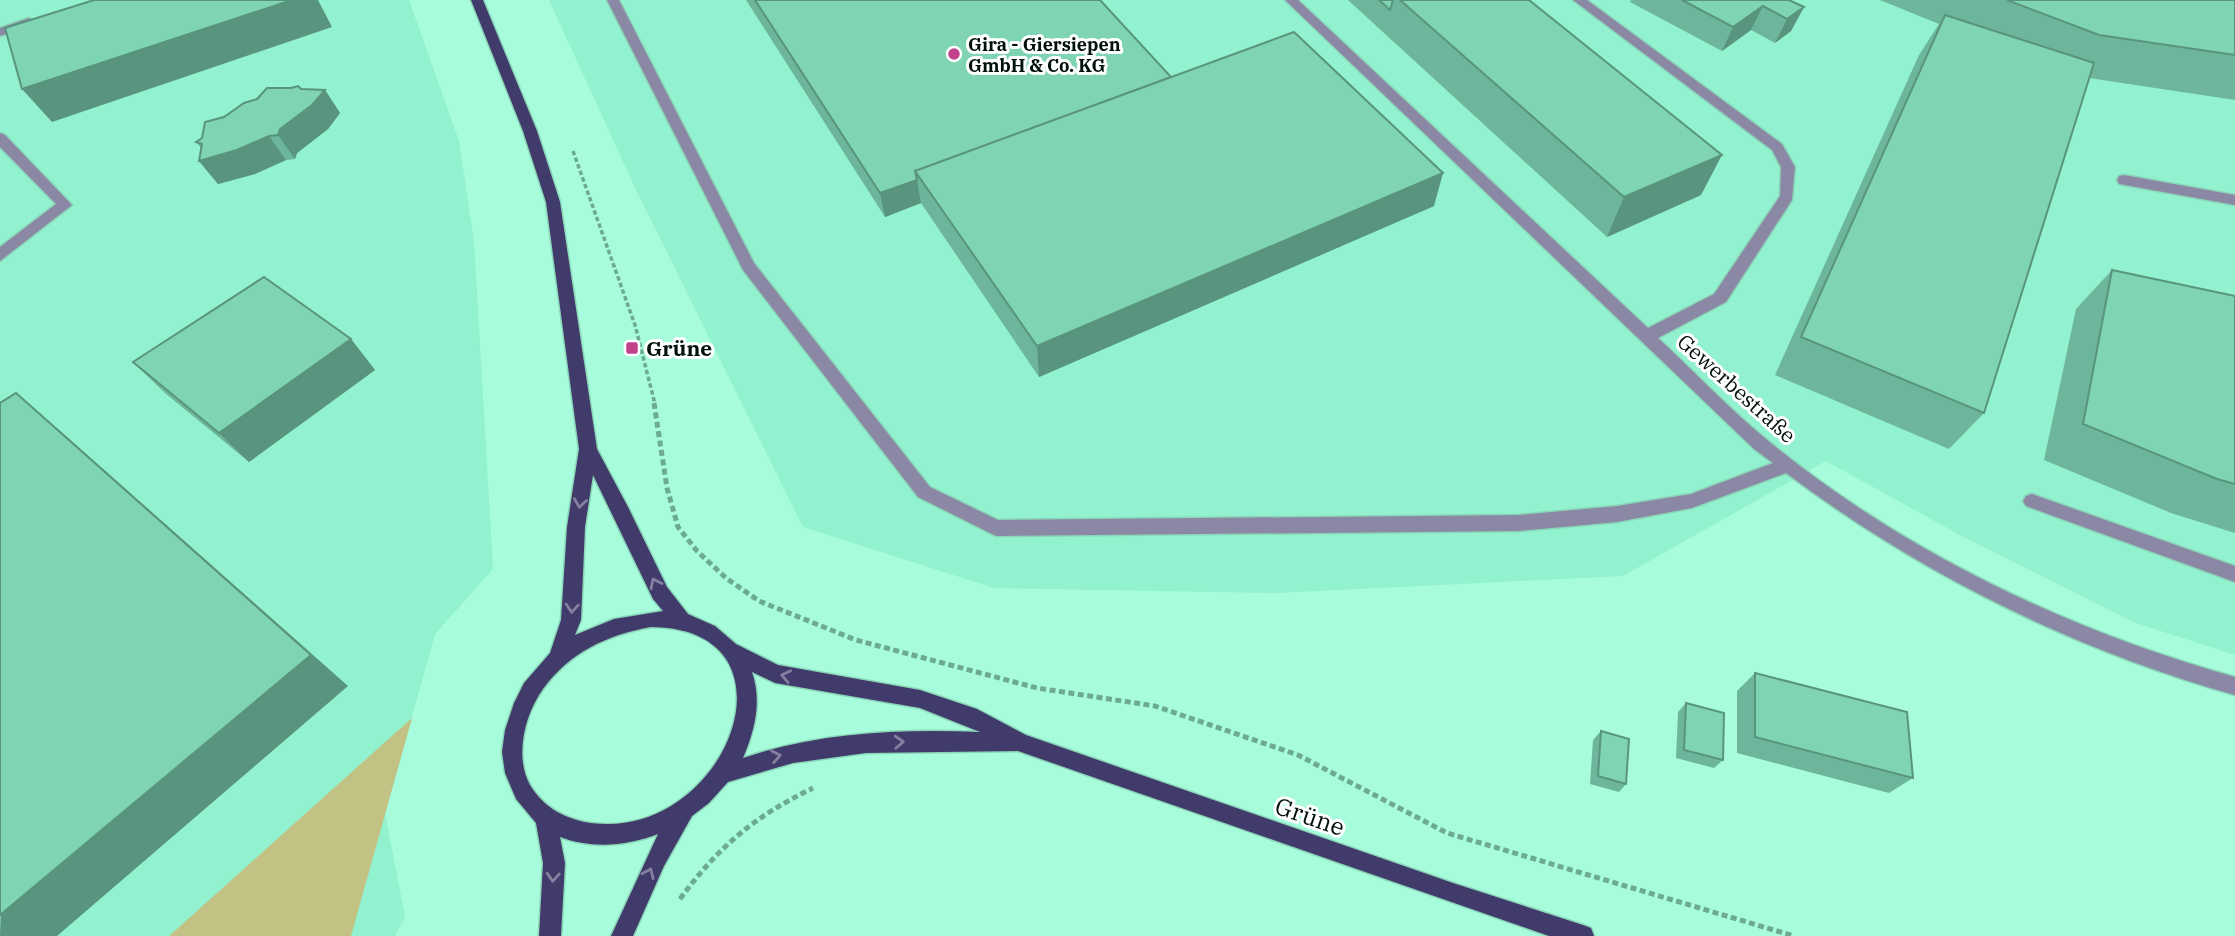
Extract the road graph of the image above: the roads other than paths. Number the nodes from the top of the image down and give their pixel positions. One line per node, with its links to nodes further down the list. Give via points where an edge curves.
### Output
1 (477, 0): 12 (main road, via 526,120 552,202 569,294)
2 (613, 0): 13 (street, via 748,266 925,492 996,528 1519,523 1692,501)
3 (1291, 0): 11 (street, Gewerbestraße)
4 (1579, 0): 11 (street, via 1777,147 1788,167 1787,196 1720,299)
5 (38, 19): 6 (street)
6 (0, 32)
7 (0, 138): 10 (street, via 65,205)
8 (2124, 180): 9 (street)
9 (2235, 201)
10 (0, 255)
11 (1647, 336): 13 (street, Gewerbestraße)
12 (587, 449): 16 (main road, one-way to 12, via 660,593); 18 (main road, one-way to 18, via 576,527 571,620)
13 (1788, 465): 19 (street, Gewerbestraße, via 1853,513 1955,574 2048,620)
14 (2032, 501): 15 (street)
15 (2235, 574)
16 (682, 621): 17 (main road, via 709,632); 18 (main road, via 618,624 587,637)
17 (731, 651): 20 (main road, Grüne, one-way to 17, via 970,716 920,699 775,674); 21 (main road, via 745,677 748,708 740,741)
18 (558, 657): 23 (main road, via 523,703 512,755 516,780 528,802)
19 (2235, 686)
20 (1021, 743): 21 (main road, Grüne, one-way to 20, via 762,759 831,746 967,740); 26 (main road, Grüne)
21 (723, 774): 22 (main road)
22 (684, 810): 23 (main road, via 648,827 611,836 588,835); 25 (main road, one-way to 22, via 656,858)
23 (546, 819): 24 (main road, one-way to 24, via 554,863)
24 (550, 936)
25 (622, 936)
26 (1583, 936)

